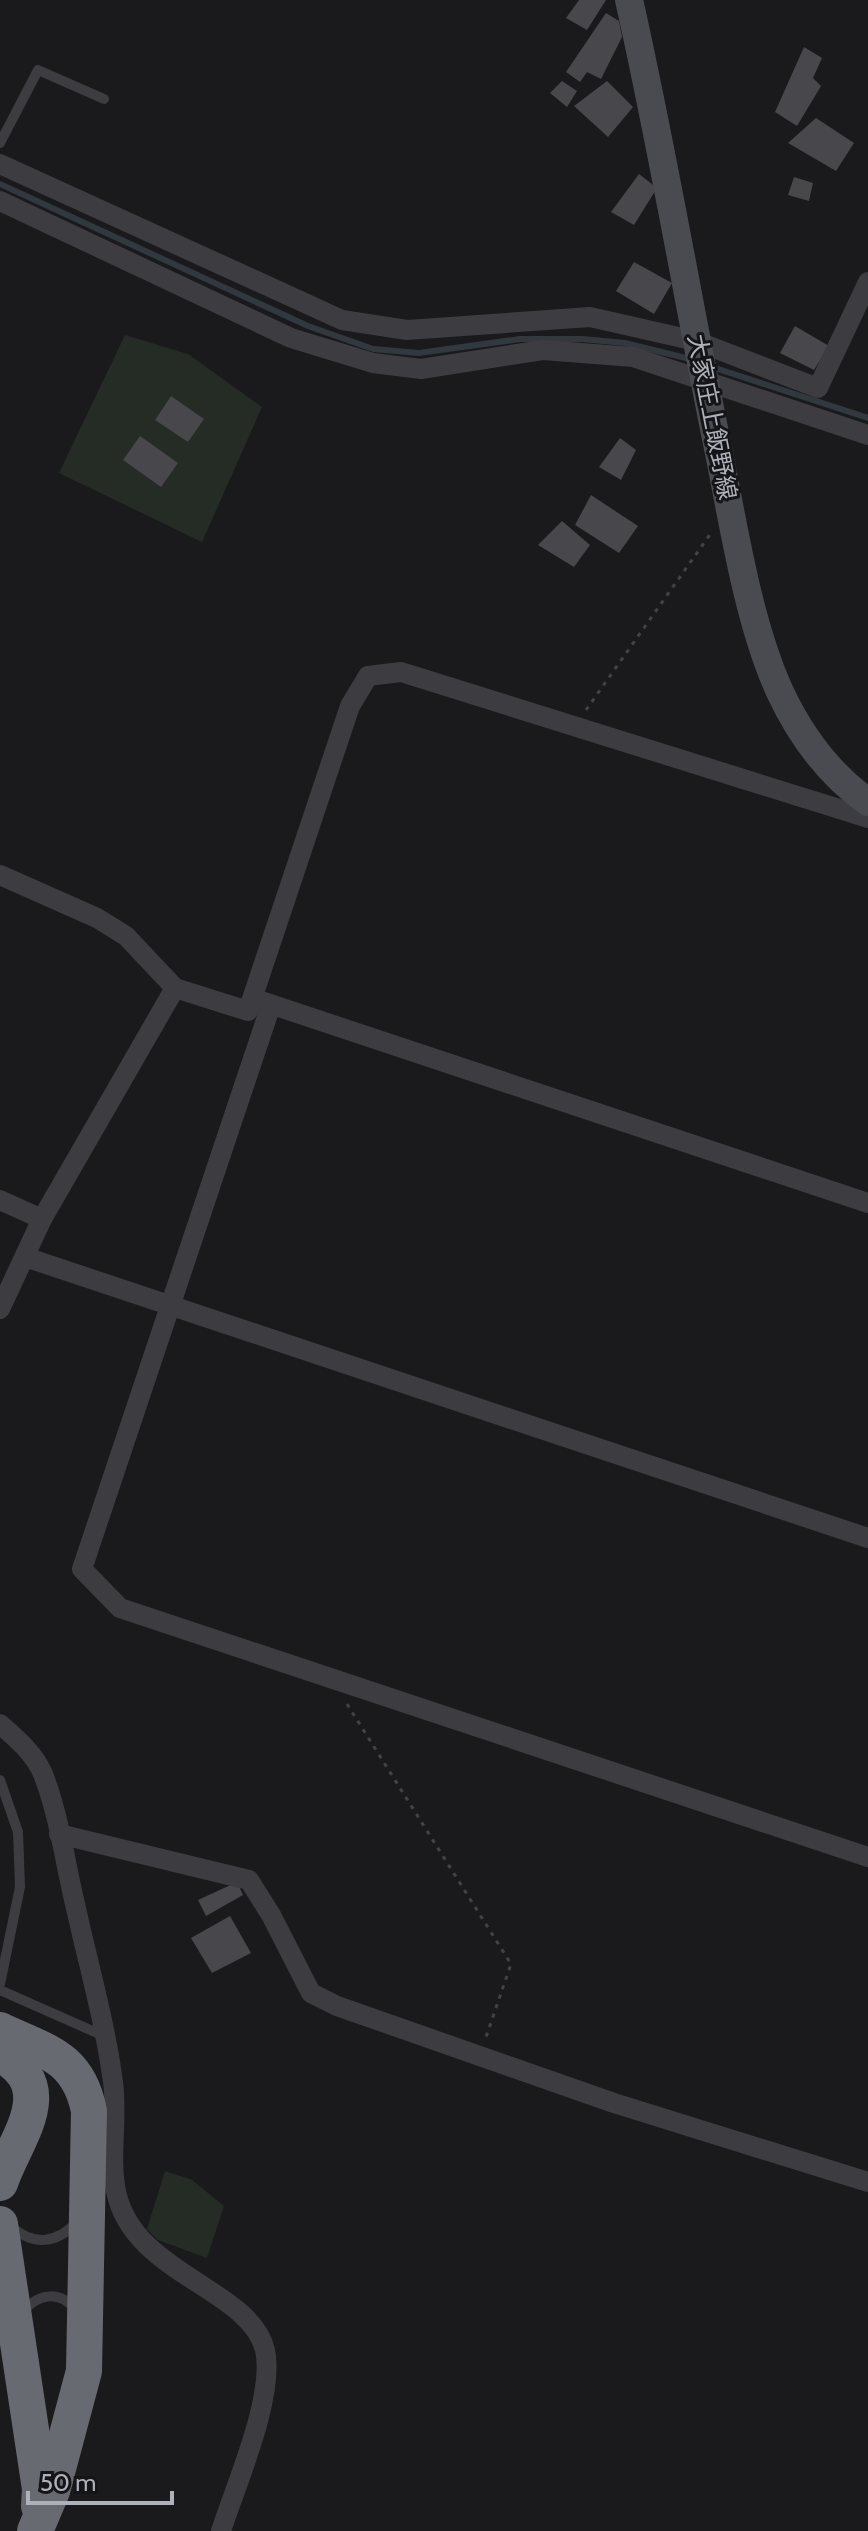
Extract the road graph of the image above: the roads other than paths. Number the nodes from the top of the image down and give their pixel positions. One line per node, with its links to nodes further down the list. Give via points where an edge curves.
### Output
1 (629, 0): 7 (main road, 大家庄上飯野線, via 664,156)
2 (104, 99): 3 (lane, via 38,70)
3 (0, 143)
4 (0, 164): 7 (street, via 342,320 407,330 590,317)
5 (0, 201): 7 (street, via 291,338 373,363 421,369 543,350)
6 (868, 282): 8 (street)
7 (700, 360): 8 (street); 9 (street); 11 (main road, 大家庄上飯野線, via 765,655 781,695 815,750)
8 (818, 388): 9 (street)
9 (807, 415): 10 (street)
10 (868, 435)
11 (868, 802)
12 (868, 818): 15 (street, via 401,672 368,676 350,706)
13 (0, 875): 14 (street, via 126,936)
14 (175, 988): 15 (street, via 248,1011); 18 (street)
15 (262, 1002): 17 (street); 20 (street)
16 (0, 1200): 18 (street)
17 (868, 1203)
18 (42, 1219): 19 (street)
19 (25, 1257): 20 (street); 21 (street)
20 (168, 1305): 22 (street); 26 (street, via 82,1569 120,1608)
21 (0, 1309)
22 (868, 1538)
23 (0, 1724): 25 (street, via 26,1746 42,1774)
24 (0, 1780): 27 (lane, via 18,1832 20,1887)
25 (59, 1834): 29 (street); 31 (street, via 249,1880 311,1993 337,2006 614,2103)
26 (868, 1857)
27 (0, 1987): 29 (lane)
28 (0, 2030): 34 (highway, via 54,2055 72,2068 83,2086 89,2111)
29 (104, 2036): 39 (street, via 114,2095 116,2191 125,2215 141,2244 226,2303 265,2348 267,2387)
30 (0, 2054): 32 (highway, via 24,2074 32,2111)
31 (868, 2182)
32 (0, 2183)
33 (0, 2212): 34 (lane, via 20,2234 42,2242 63,2234)
34 (85, 2214): 36 (highway)
35 (0, 2224): 37 (highway)
36 (85, 2325): 37 (lane, via 64,2299 41,2296 21,2314); 38 (highway, via 80,2392 52,2491)
37 (15, 2332): 38 (highway, via 40,2489)
38 (34, 2531)
39 (221, 2531)

